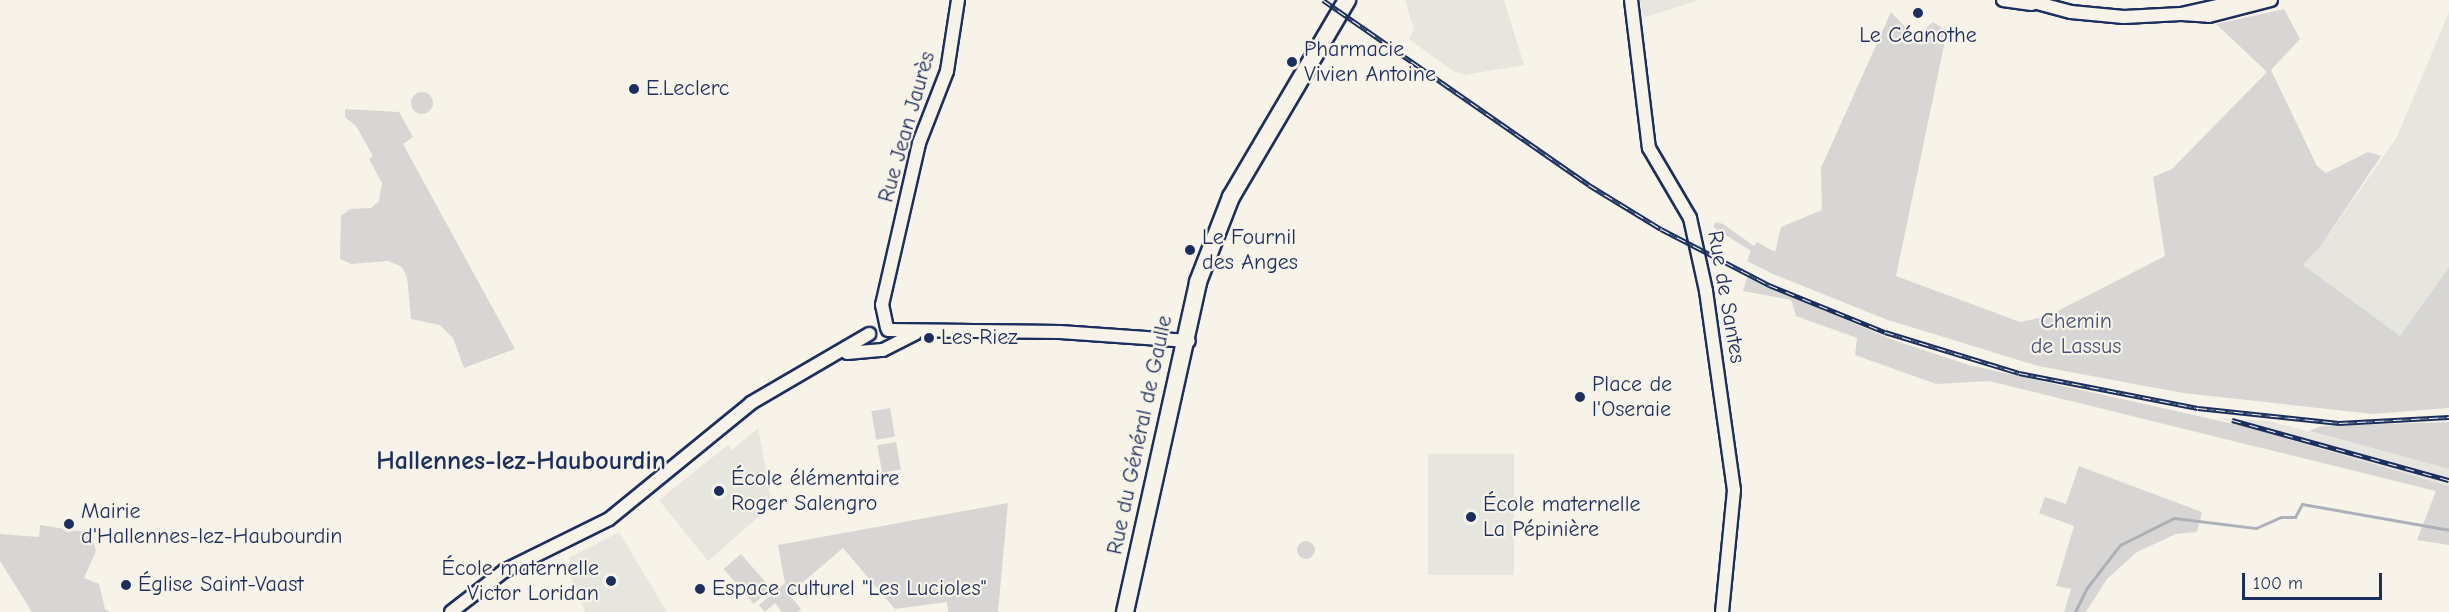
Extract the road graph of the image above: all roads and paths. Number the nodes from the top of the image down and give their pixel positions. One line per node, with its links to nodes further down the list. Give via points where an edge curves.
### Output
1 (958, 0): 9 (street, Rue Jean Jaurès, via 947,70 919,143)
2 (1347, 0): 13 (main road, Rue du Général de Gaulle, via 1231,197 1203,268)
3 (1631, 0): 20 (street, Rue de Santes, via 1649,148 1690,218 1706,291 1734,490)
4 (2003, 0): 7 (street)
5 (2244, 0): 8 (street)
6 (2271, 0): 8 (street, via 2209,16)
7 (2031, 2): 8 (street, via 2105,16)
8 (2181, 14)
9 (883, 299): 10 (street, Rue Jean Jaurès, via 882,313); 12 (street, Rue Jean Jaurès)
10 (888, 329): 11 (street); 12 (street); 14 (street, via 892,338)
11 (934, 330): 13 (street, via 1070,332); 14 (street, via 901,338)
12 (870, 332): 15 (street, via 869,342); 16 (street)
13 (1186, 340): 18 (main road, Rue du Général de Gaulle); 19 (main road, Rue du Général de Gaulle)
14 (888, 347): 15 (street)
15 (875, 349): 16 (street)
16 (834, 358): 17 (street, via 751,403 609,519 511,567)
17 (451, 612)
18 (1125, 612)
19 (1133, 612)
20 (1722, 612)

